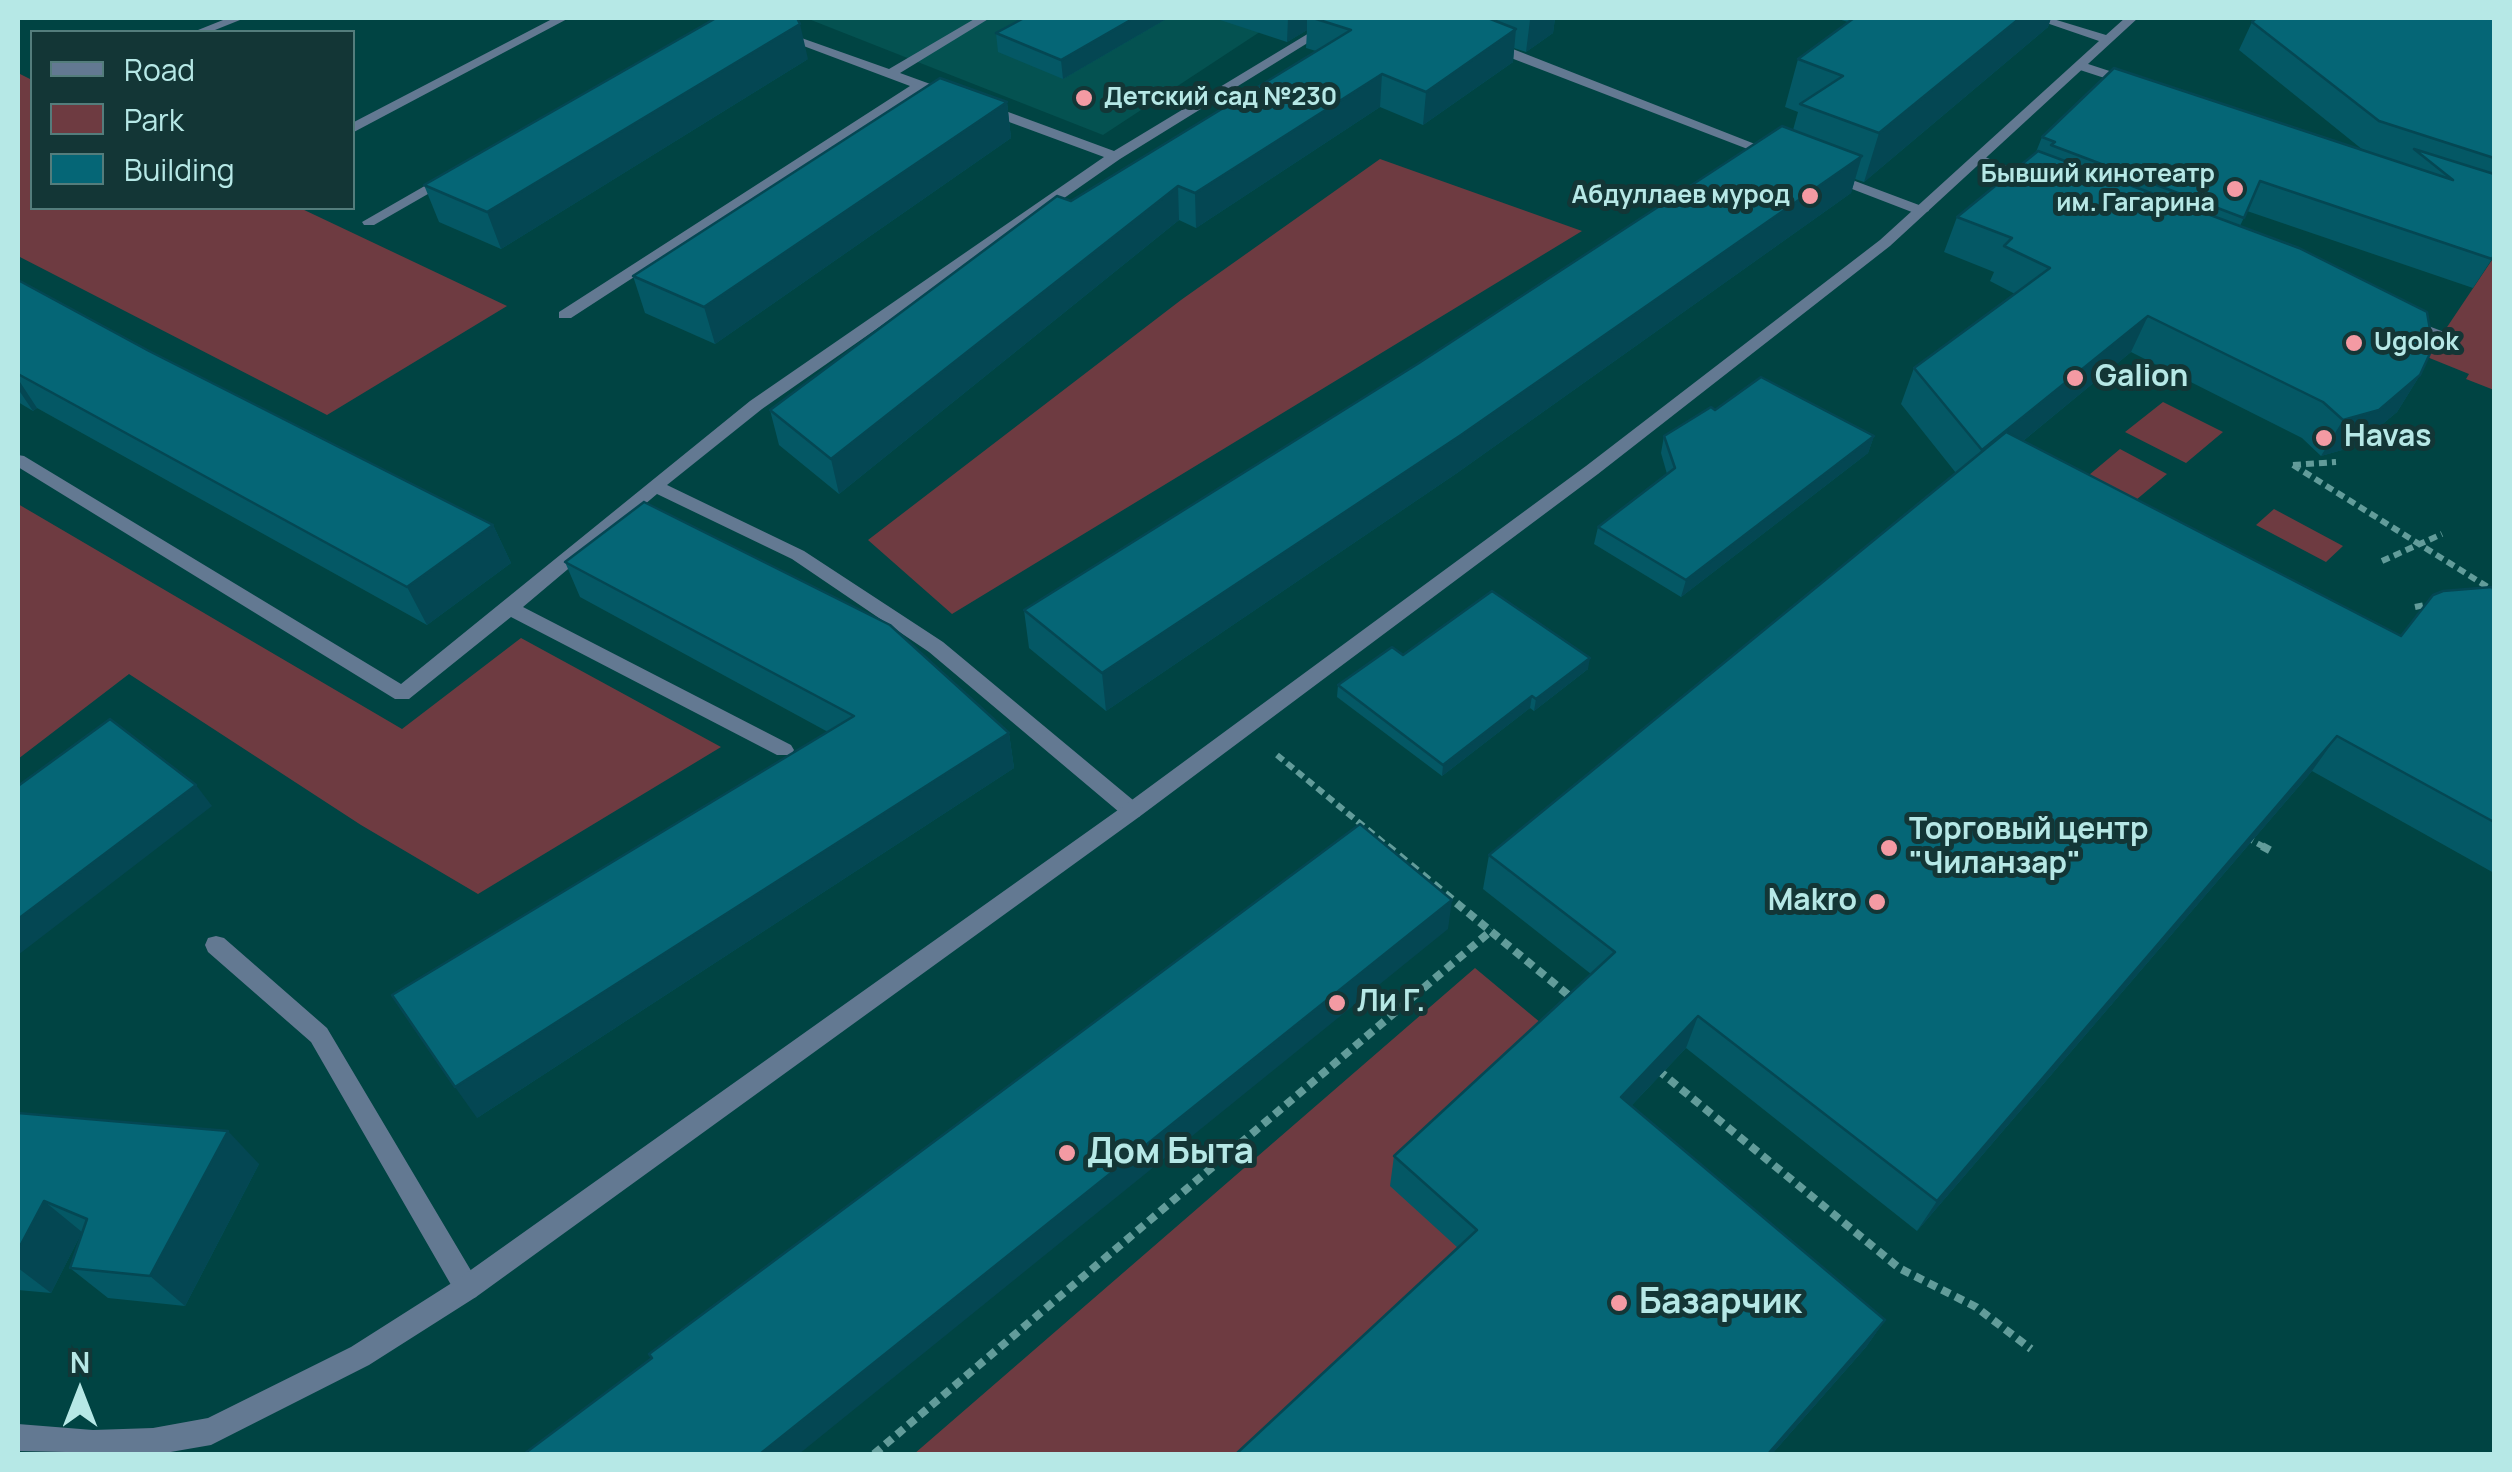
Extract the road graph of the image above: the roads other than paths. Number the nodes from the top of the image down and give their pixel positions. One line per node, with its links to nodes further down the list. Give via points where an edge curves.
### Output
1 (238, 18): 8 (street)
2 (562, 18): 15 (street)
3 (735, 18): 12 (street)
4 (984, 18): 12 (street)
5 (1342, 18): 16 (street)
6 (2038, 18): 10 (street)
7 (2132, 18): 10 (street)
8 (205, 30)
9 (1471, 38): 18 (street)
10 (2109, 40): 11 (street)
11 (2082, 66): 14 (street); 17 (street)
12 (890, 74): 13 (street)
13 (922, 85): 16 (street); 24 (street)
14 (2148, 88)
15 (355, 127)
16 (1114, 156): 30 (street, via 756,405)
17 (1980, 160): 21 (street); 22 (street)
18 (1793, 162)
19 (470, 164): 23 (street)
20 (1811, 168): 22 (street)
21 (2054, 188)
22 (1922, 211): 33 (street, via 1592,470)
23 (369, 222)
24 (565, 315)
25 (2388, 316): 26 (street)
26 (2441, 336)
27 (18, 460): 28 (street)
28 (38, 473): 29 (street); 31 (street, via 402,694)
29 (18, 485)
30 (655, 486): 31 (street); 33 (street, via 798,555 936,647)
31 (510, 608): 32 (street)
32 (784, 750)
33 (1132, 811): 35 (street)
34 (216, 945): 35 (street, via 319,1034)
35 (467, 1288): 36 (street, via 360,1356 210,1431 154,1442)
36 (18, 1438)

